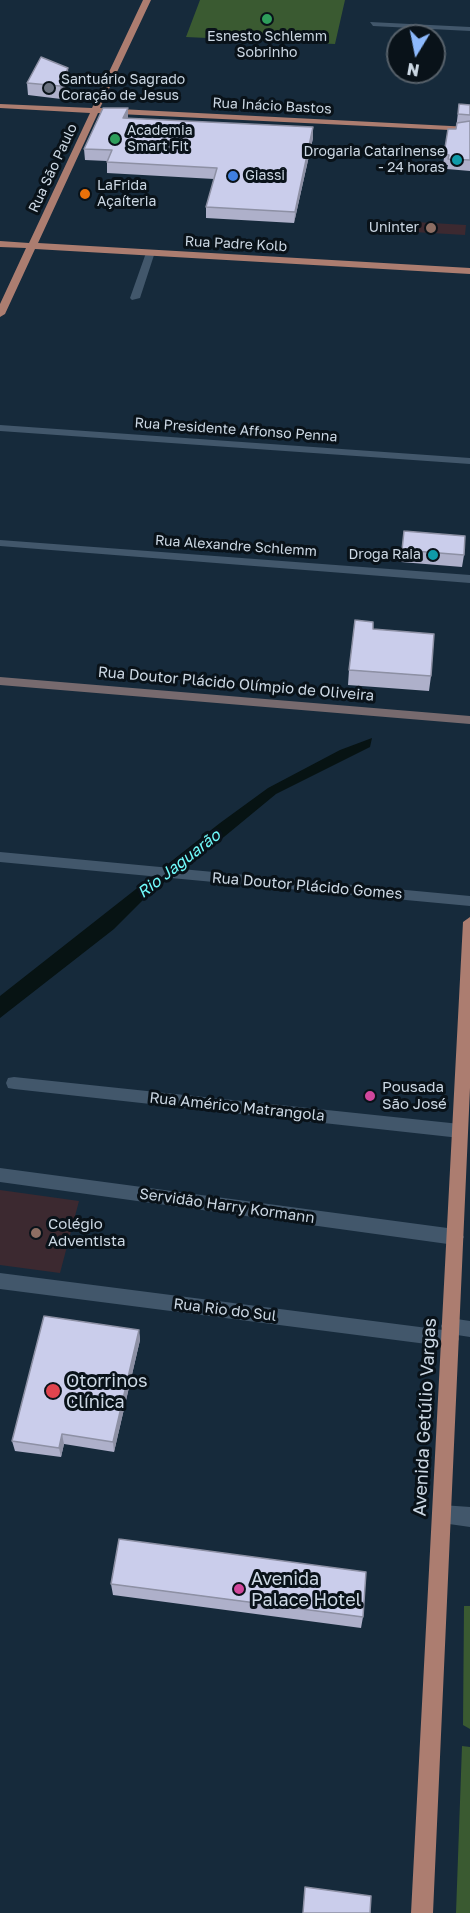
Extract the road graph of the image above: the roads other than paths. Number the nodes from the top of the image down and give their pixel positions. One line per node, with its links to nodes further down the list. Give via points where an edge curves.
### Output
1 (147, 0): 5 (main road, Rua São Paulo)
2 (373, 24): 3 (street)
3 (470, 29)
4 (0, 106): 5 (main road, Rua Inácio Bastos)
5 (95, 111): 6 (main road, Rua Inácio Bastos); 8 (main road, Rua São Paulo)
6 (470, 129)
7 (0, 244): 8 (main road, Rua Padre Kolb)
8 (32, 245): 9 (main road, Rua Padre Kolb); 12 (main road, Rua São Paulo)
9 (150, 252): 10 (main road, Rua Padre Kolb); 11 (street)
10 (470, 271)
11 (135, 298)
12 (0, 315)
13 (0, 428): 14 (street, Rua Presidente Affonso Penna)
14 (470, 461)
15 (0, 543): 16 (street, Rua Alexandre Schlemm)
16 (470, 579)
17 (0, 681): 18 (main road, Rua Doutor Plácido Olímpio de Oliveira)
18 (470, 720)
19 (0, 857): 20 (street, Rua Doutor Plácido Gomes)
20 (470, 901)
21 (470, 922): 23 (main road, Avenida Getúlio Vargas)
22 (14, 1083): 23 (street, Rua Américo Matrangola)
23 (460, 1131): 25 (main road, Avenida Getúlio Vargas)
24 (0, 1175): 25 (street, Servidão Harry Kormann)
25 (455, 1237): 28 (main road, Avenida Getúlio Vargas)
26 (0, 1281): 28 (street, Rua Rio do Sul)
27 (470, 1329): 28 (street, Rua Rio do Sul)
28 (450, 1333): 29 (main road, Avenida Getúlio Vargas)
29 (442, 1515): 30 (street); 31 (main road, Avenida Getúlio Vargas)
30 (470, 1517)
31 (422, 1913)

